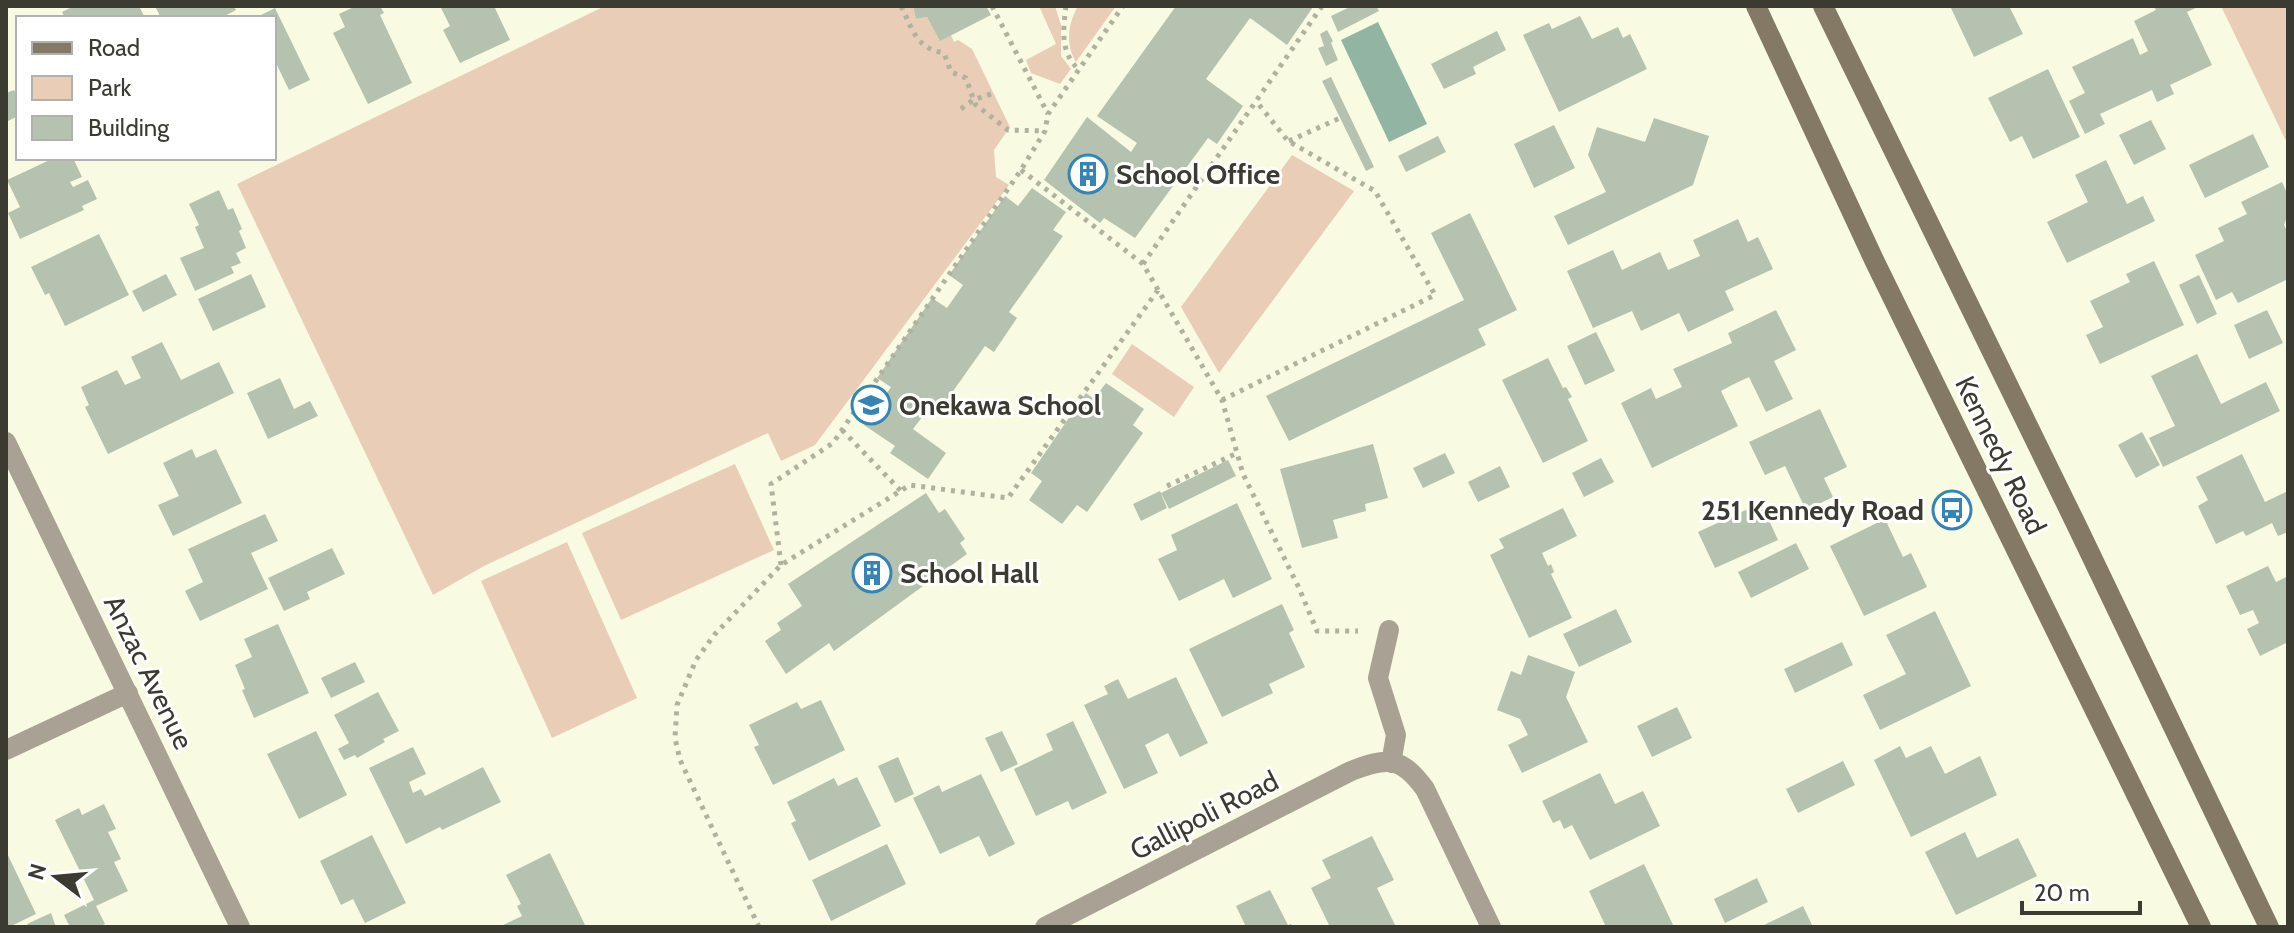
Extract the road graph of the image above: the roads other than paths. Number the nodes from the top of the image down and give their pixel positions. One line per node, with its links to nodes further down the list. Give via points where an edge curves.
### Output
1 (1756, 6): 12 (main road, Kennedy Road, via 1875,262)
2 (1823, 6): 8 (main road, Kennedy Road)
3 (6, 442): 5 (street, Anzac Avenue)
4 (1389, 630): 7 (street, via 1378,678 1396,735)
5 (128, 693): 6 (street); 9 (street, Anzac Avenue)
6 (6, 750)
7 (1391, 763): 10 (street, Gallipoli Road, via 1351,771); 11 (street, via 1415,775 1425,789)
8 (2264, 925)
9 (240, 927)
10 (1045, 927)
11 (1491, 927)
12 (2201, 927)

